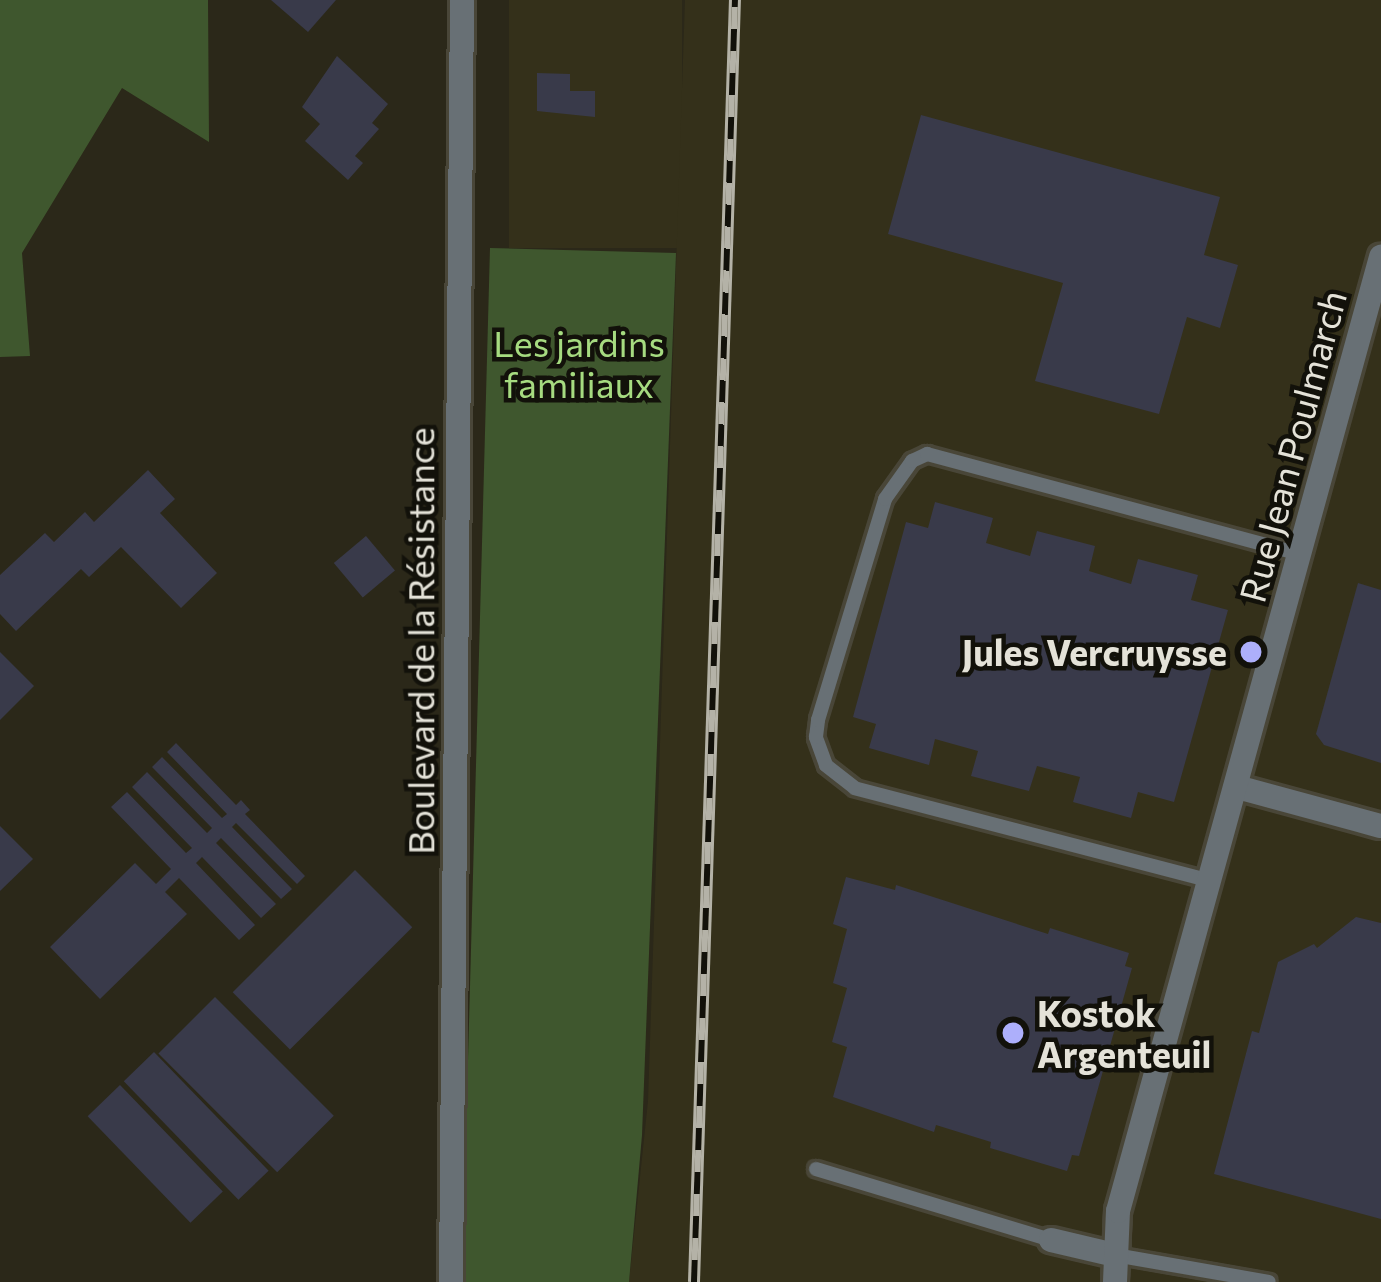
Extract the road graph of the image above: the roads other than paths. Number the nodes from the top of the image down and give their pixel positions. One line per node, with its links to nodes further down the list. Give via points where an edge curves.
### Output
1 (461, 0): 10 (street, Boulevard de la Résistance)
2 (1381, 256): 3 (street, Rue Jean Poulmarch)
3 (1300, 554): 4 (street, Rue Jean Poulmarch); 6 (lane, via 927,454 912,461 885,499 818,720 826,765 855,788)
4 (1237, 787): 5 (street); 6 (street, Rue Jean Poulmarch)
5 (1381, 826)
6 (1210, 881): 9 (street, Rue Jean Poulmarch, via 1118,1211)
7 (816, 1169): 8 (lane)
8 (1051, 1240): 9 (street)
9 (1114, 1255): 11 (street, Rue Jean Poulmarch); 12 (lane)
10 (451, 1282)
11 (1115, 1282)
12 (1269, 1282)

